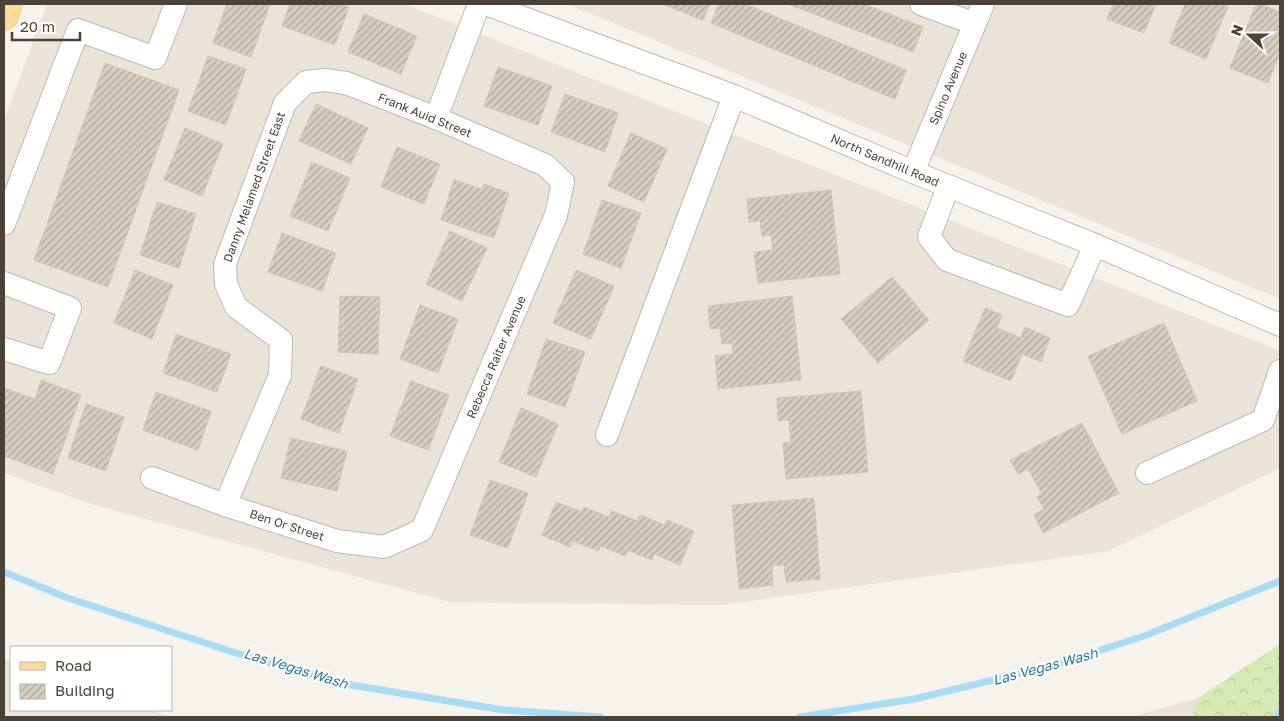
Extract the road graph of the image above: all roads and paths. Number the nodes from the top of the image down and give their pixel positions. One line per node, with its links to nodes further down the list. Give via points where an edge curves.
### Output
1 (8, 4): 7 (main road)
2 (176, 4): 15 (street, via 155,58 78,30)
3 (479, 4): 11 (street)
4 (486, 4): 9 (street, North Sandhill Road)
5 (921, 4): 8 (street)
6 (984, 4): 8 (street, Spino Avenue)
7 (4, 16)
8 (975, 24): 12 (street, Spino Avenue)
9 (734, 96): 12 (street, North Sandhill Road); 21 (street)
10 (285, 103): 11 (street, Frank Auid Street, via 306,82 325,80 346,83); 24 (street, Danny Melamed Street East, via 225,264 226,284 236,307 281,340 280,375)
11 (436, 118): 13 (street, Frank Auid Street, via 545,165)
12 (913, 172): 14 (street, North Sandhill Road)
13 (563, 182): 25 (street, Rebecca Raiter Avenue, via 556,215)
14 (948, 187): 16 (street, North Sandhill Road); 16 (street, via 929,237 947,260 1068,305)
15 (4, 224)
16 (1095, 245): 18 (street, North Sandhill Road)
17 (4, 283): 19 (street, via 70,308 49,363)
18 (1280, 325)
19 (4, 349)
20 (1280, 371): 22 (street, via 1262,420)
21 (607, 435)
22 (1147, 473)
23 (152, 478): 24 (street, Ben Or Street)
24 (226, 505): 25 (street, Ben Or Street, via 337,541 384,547)
25 (422, 530)

